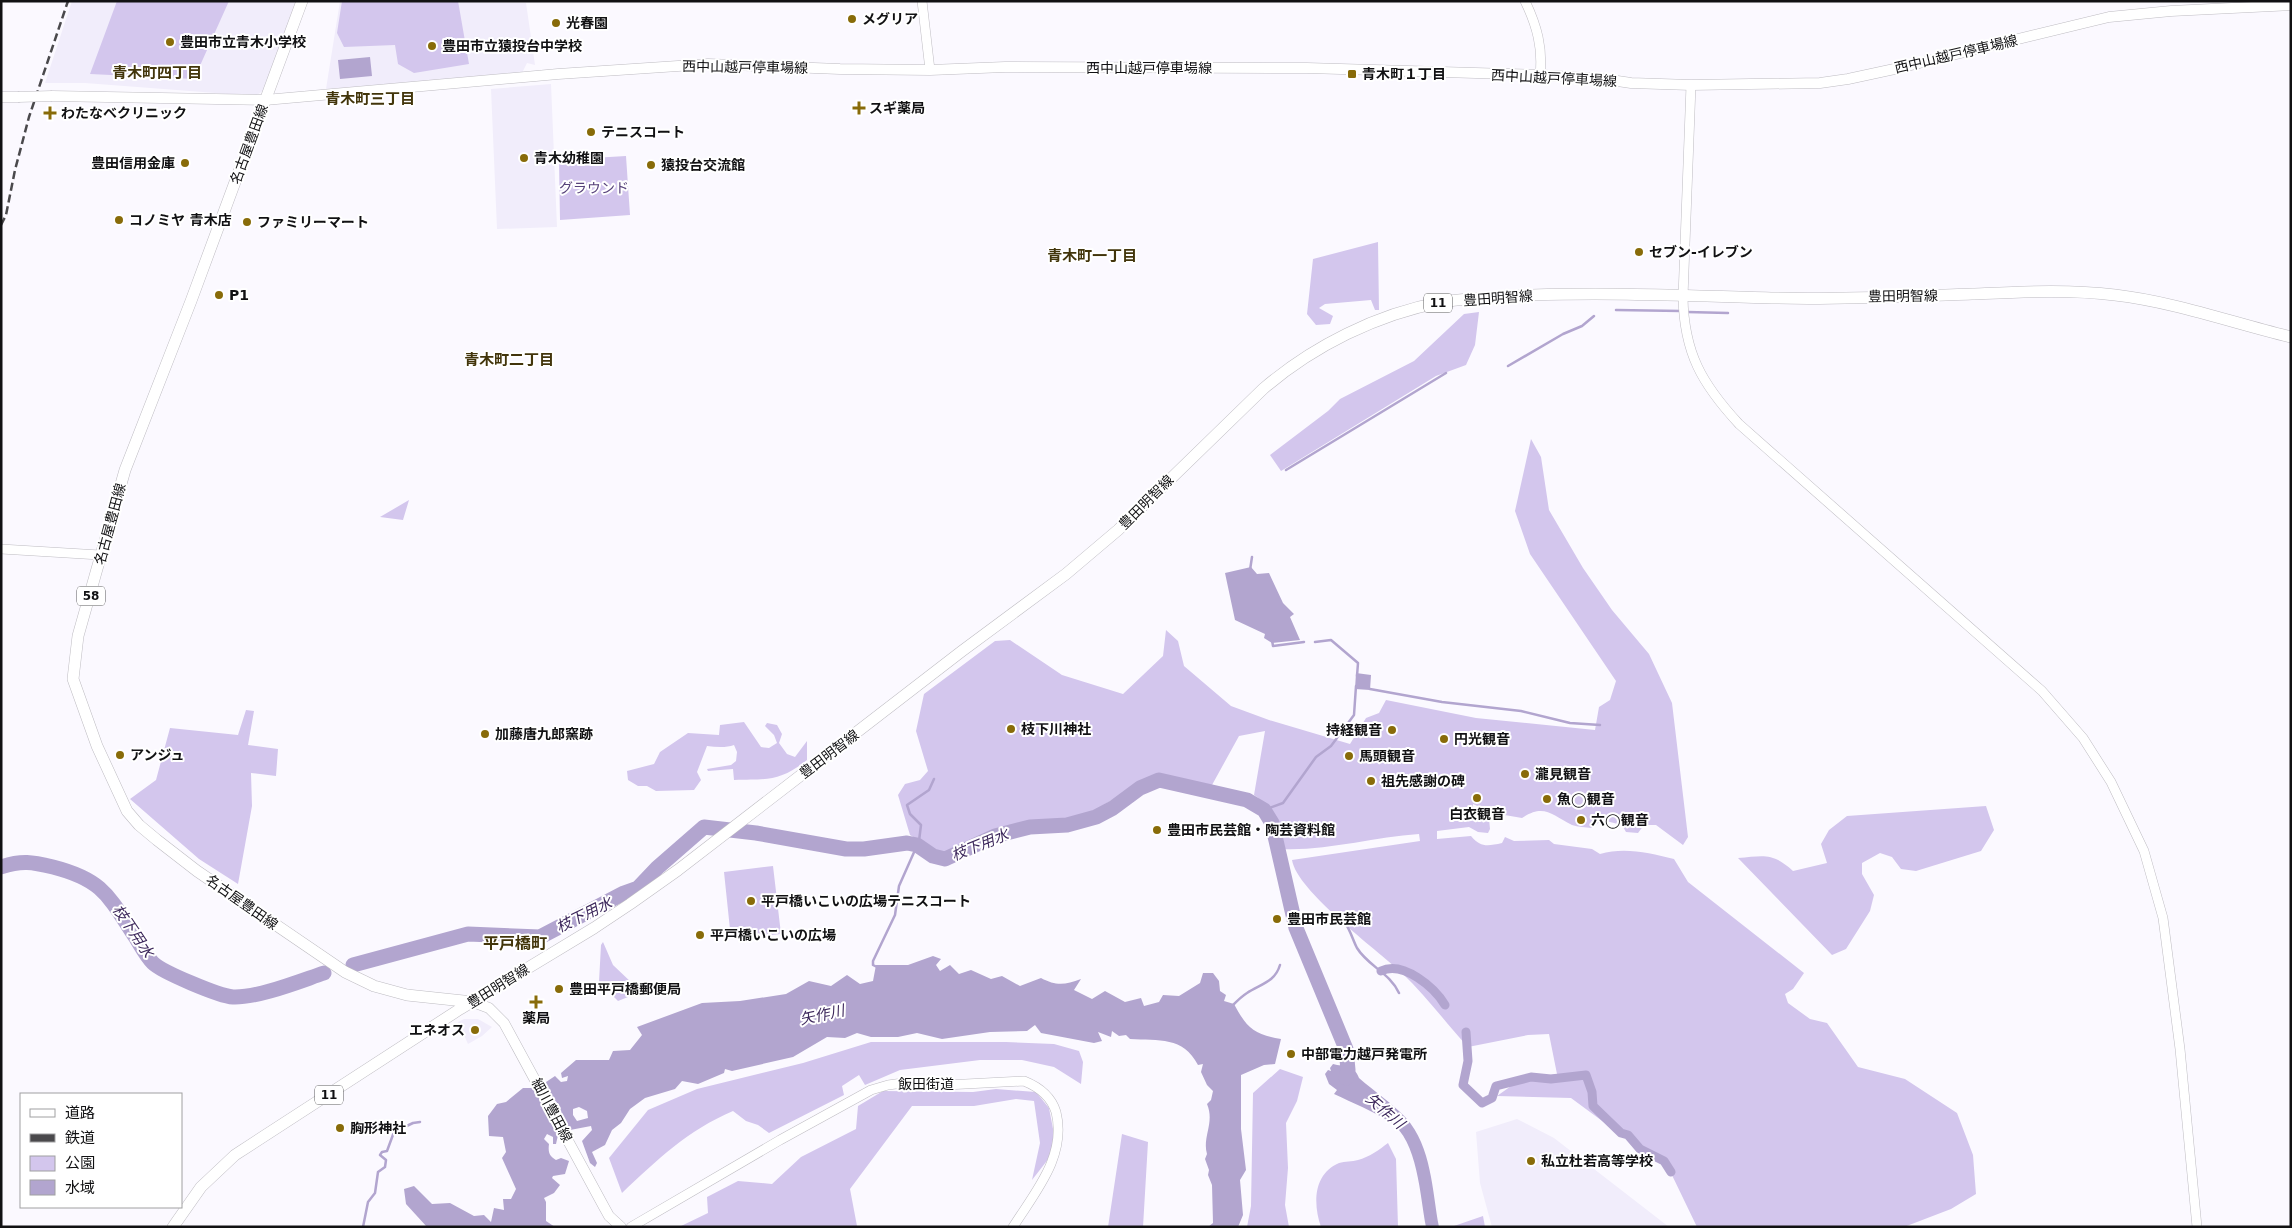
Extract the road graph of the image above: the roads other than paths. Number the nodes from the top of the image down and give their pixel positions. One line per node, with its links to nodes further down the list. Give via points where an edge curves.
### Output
1 (302, 1): 9 (main road, 名古屋豊田線 / 58)
2 (922, 1): 5 (street)
3 (1525, 1): 6 (street, via 1536,24 1542,57)
4 (2291, 5): 7 (main road, 西中山越戸停車場線, via 2109,17 1848,80)
5 (930, 70): 6 (main road, 西中山越戸停車場線, via 1005,67 1307,68); 9 (main road, 西中山越戸停車場線, via 708,64)
6 (1540, 75): 7 (main road, 西中山越戸停車場線)
7 (1691, 85): 10 (street)
8 (1, 97): 9 (main road, 西中山越戸停車場線, bridge)
9 (265, 100): 13 (main road, 名古屋豊田線 / 58, via 125,470)
10 (1683, 296): 11 (main road, 豊田明智線 / 11, via 1821,298 2051,292 2115,295 2171,305); 14 (main road, 豊田明智線 / 11, via 1580,293 1442,302 1390,317 1308,355 1263,389 1092,554 717,840 600,925); 19 (street, via 1683,312 1693,357 1714,397 1739,424 2042,691 2083,738 2111,782 2144,851 2163,918 2180,1049)
11 (2291, 337)
12 (1, 548): 13 (street)
13 (100, 556): 14 (main road, 名古屋豊田線 / 58, via 78,636 73,679 86,719 127,811 139,825 197,871 345,972 374,986 407,994)
14 (473, 1002): 15 (main road, 豊田明智線 / 11, via 236,1156 201,1187); 16 (main road, 細川豊田線, via 489,1008 504,1023 609,1216)
15 (174, 1227)
16 (621, 1227)
17 (631, 1227): 18 (street, 飯田街道, via 871,1090 903,1084 1024,1081 1048,1096 1059,1126 1059,1138 1054,1159)
18 (1013, 1227)
19 (2197, 1227)

